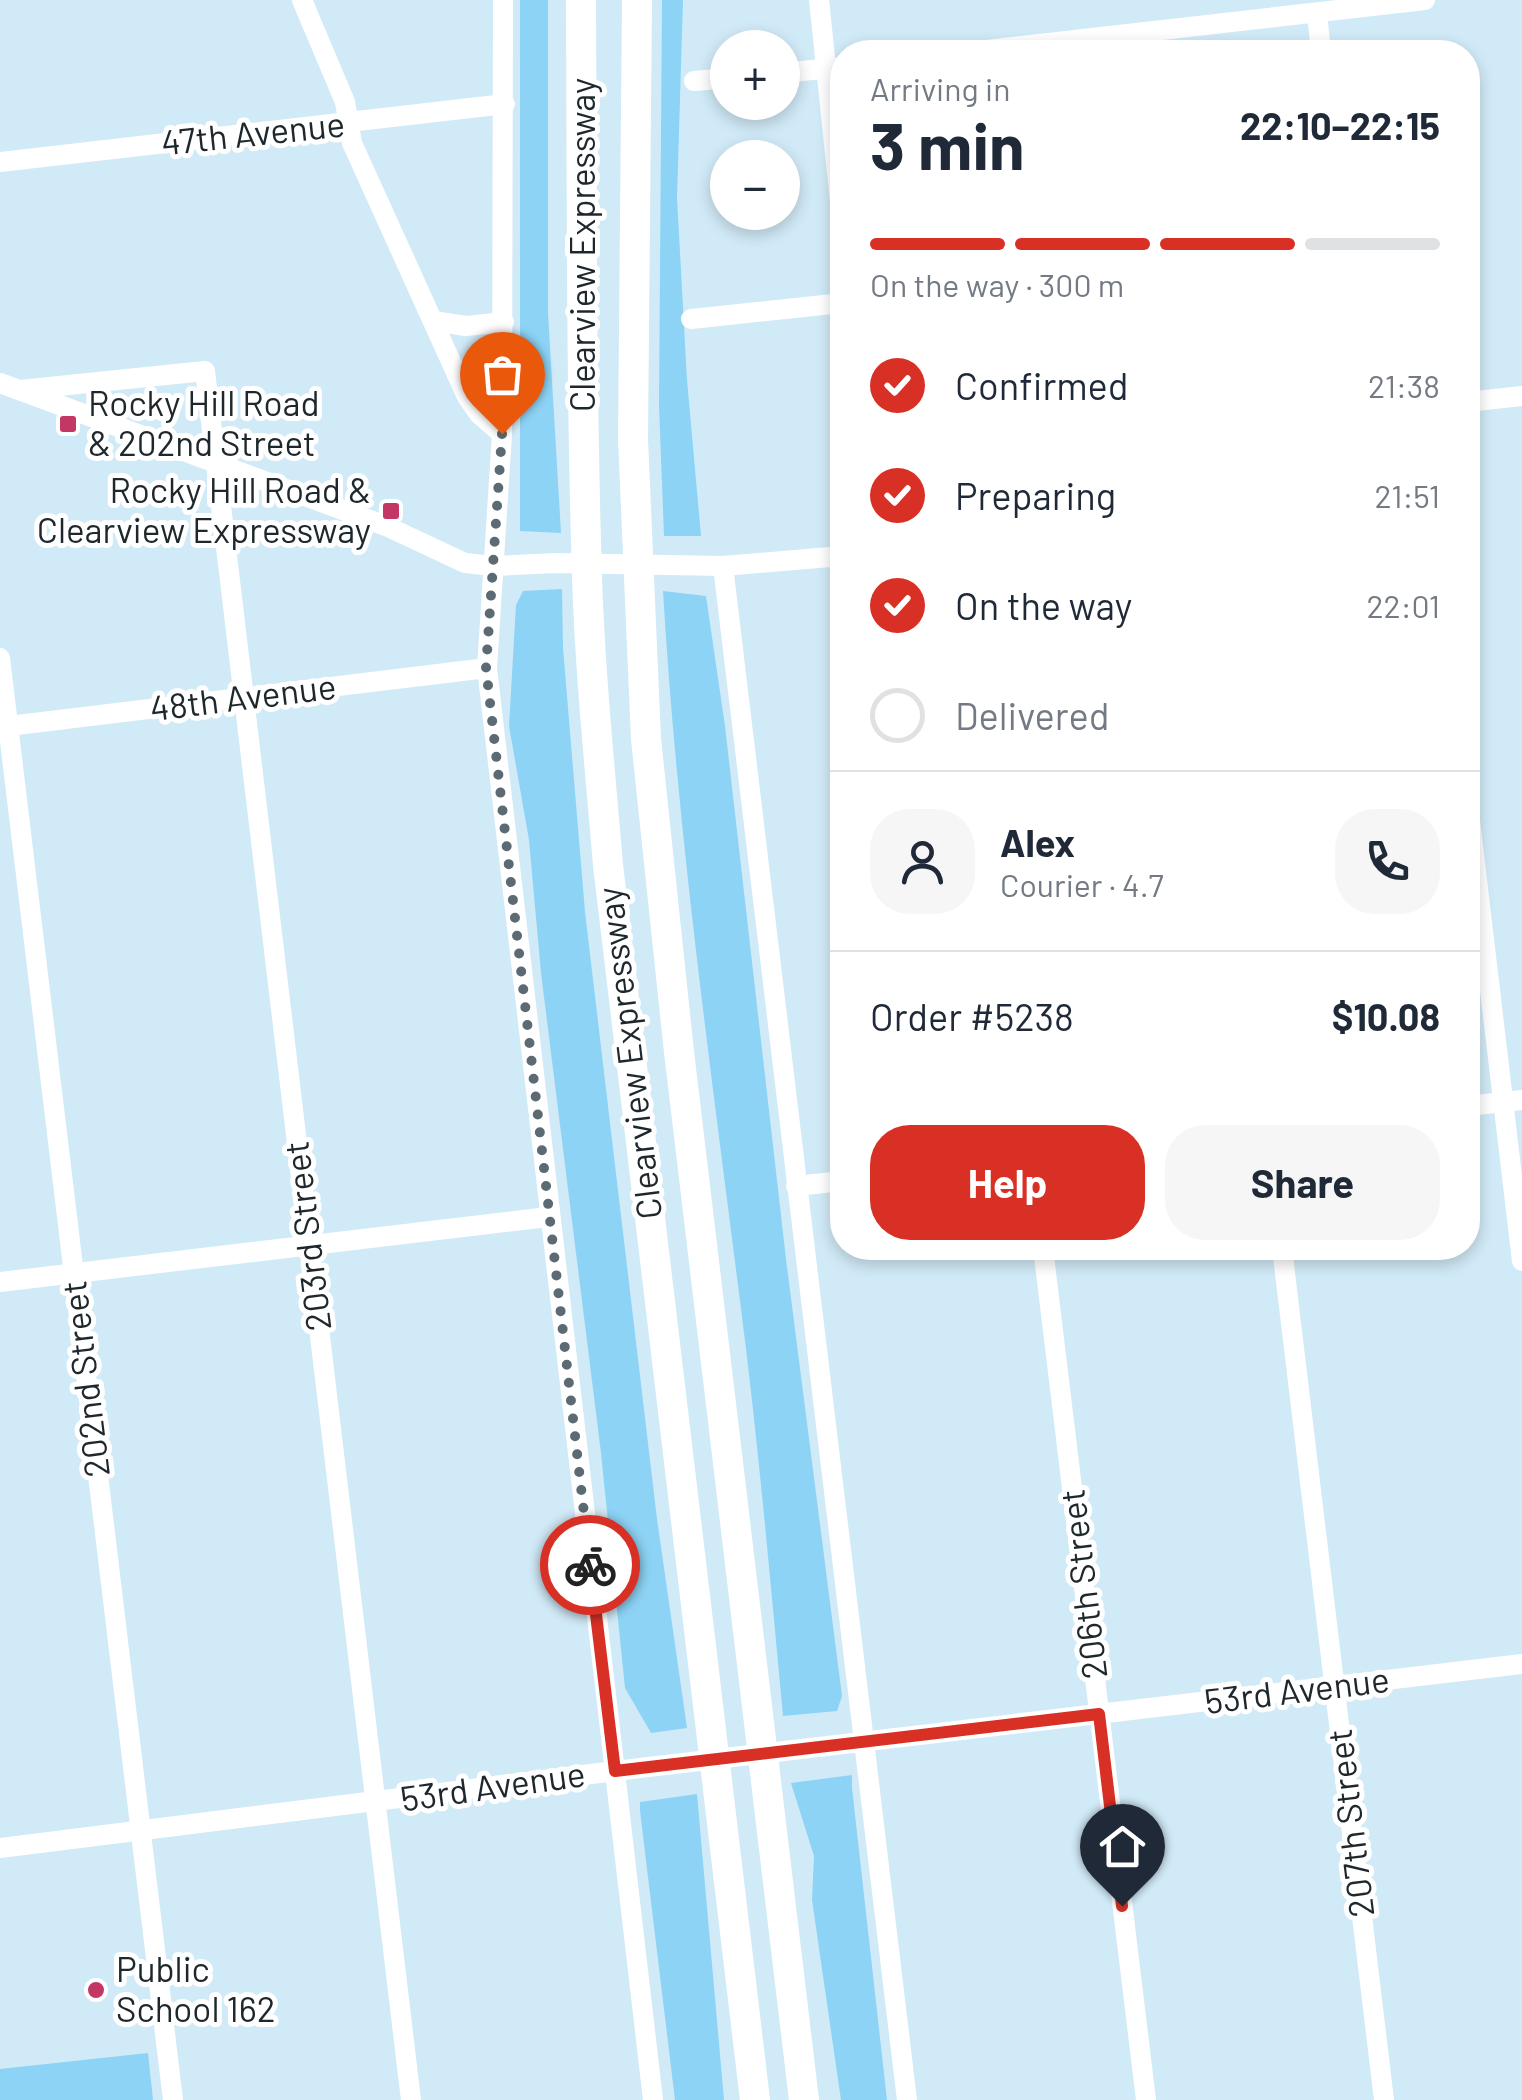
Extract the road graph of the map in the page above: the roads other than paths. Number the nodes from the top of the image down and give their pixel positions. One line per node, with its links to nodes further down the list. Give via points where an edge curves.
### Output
1 (302, 0): 18 (street)
2 (504, 0): 17 (street)
3 (581, 0): 59 (highway, Clearview Expressway, via 584,432 595,718)
4 (637, 0): 16 (highway, Clearview Expressway)
5 (644, 0): 16 (highway)
6 (818, 0): 11 (street)
7 (1425, 0): 8 (street)
8 (1316, 13): 9 (street); 10 (street)
9 (1122, 40)
10 (1319, 40)
11 (830, 51)
12 (830, 68): 13 (street)
13 (800, 71)
14 (710, 80): 15 (street)
15 (694, 81)
16 (638, 98): 60 (highway, Clearview Expressway, via 633,439 646,739)
17 (505, 104): 18 (street, 47th Avenue); 23 (street)
18 (350, 124): 19 (street, 47th Avenue); 22 (street, via 352,142)
19 (0, 162)
20 (830, 304): 21 (street)
21 (690, 319)
22 (433, 322): 23 (street); 27 (street, via 472,406)
23 (504, 322): 27 (street)
24 (10, 386): 28 (street); 28 (street, 203rd Street, via 206,372)
25 (1522, 396): 26 (street)
26 (1480, 401)
27 (502, 434): 30 (street)
28 (218, 462): 30 (street, via 465,563); 34 (street, 203rd Street)
29 (830, 557): 31 (street)
30 (493, 566): 31 (street); 33 (street)
31 (723, 566): 40 (street)
32 (0, 658): 35 (street, 202nd Street)
33 (486, 668): 34 (street, 48th Avenue); 41 (street)
34 (243, 698): 35 (street, 48th Avenue); 42 (street, 203rd Street)
35 (4, 727): 46 (street, 202nd Street)
36 (1480, 885): 37 (street)
37 (1512, 1101): 38 (street); 45 (street)
38 (1480, 1105)
39 (830, 1182): 40 (street)
40 (796, 1186): 51 (street)
41 (548, 1217): 42 (street); 52 (street)
42 (310, 1245): 46 (street); 53 (street, 203rd Street)
43 (1044, 1260): 50 (street, 206th Street)
44 (1283, 1260): 49 (street, 207th Street)
45 (1522, 1260)
46 (74, 1273): 47 (street); 54 (street, 202nd Street)
47 (0, 1282)
48 (1522, 1664): 49 (street, 53rd Avenue)
49 (1334, 1686): 50 (street, 53rd Avenue); 63 (street, 207th Street)
50 (1099, 1714): 51 (street, 53rd Avenue); 62 (street, 206th Street)
51 (866, 1743): 52 (street, 53rd Avenue); 61 (street)
52 (615, 1771): 53 (street, 53rd Avenue); 58 (street)
53 (376, 1803): 54 (street, 53rd Avenue); 57 (street, 203rd Street)
54 (141, 1831): 55 (street, 53rd Avenue); 56 (street, 202nd Street)
55 (0, 1848)
56 (173, 2100)
57 (412, 2100)
58 (653, 2100)
59 (755, 2100)
60 (804, 2100)
61 (906, 2100)
62 (1146, 2100)
63 (1384, 2100)

